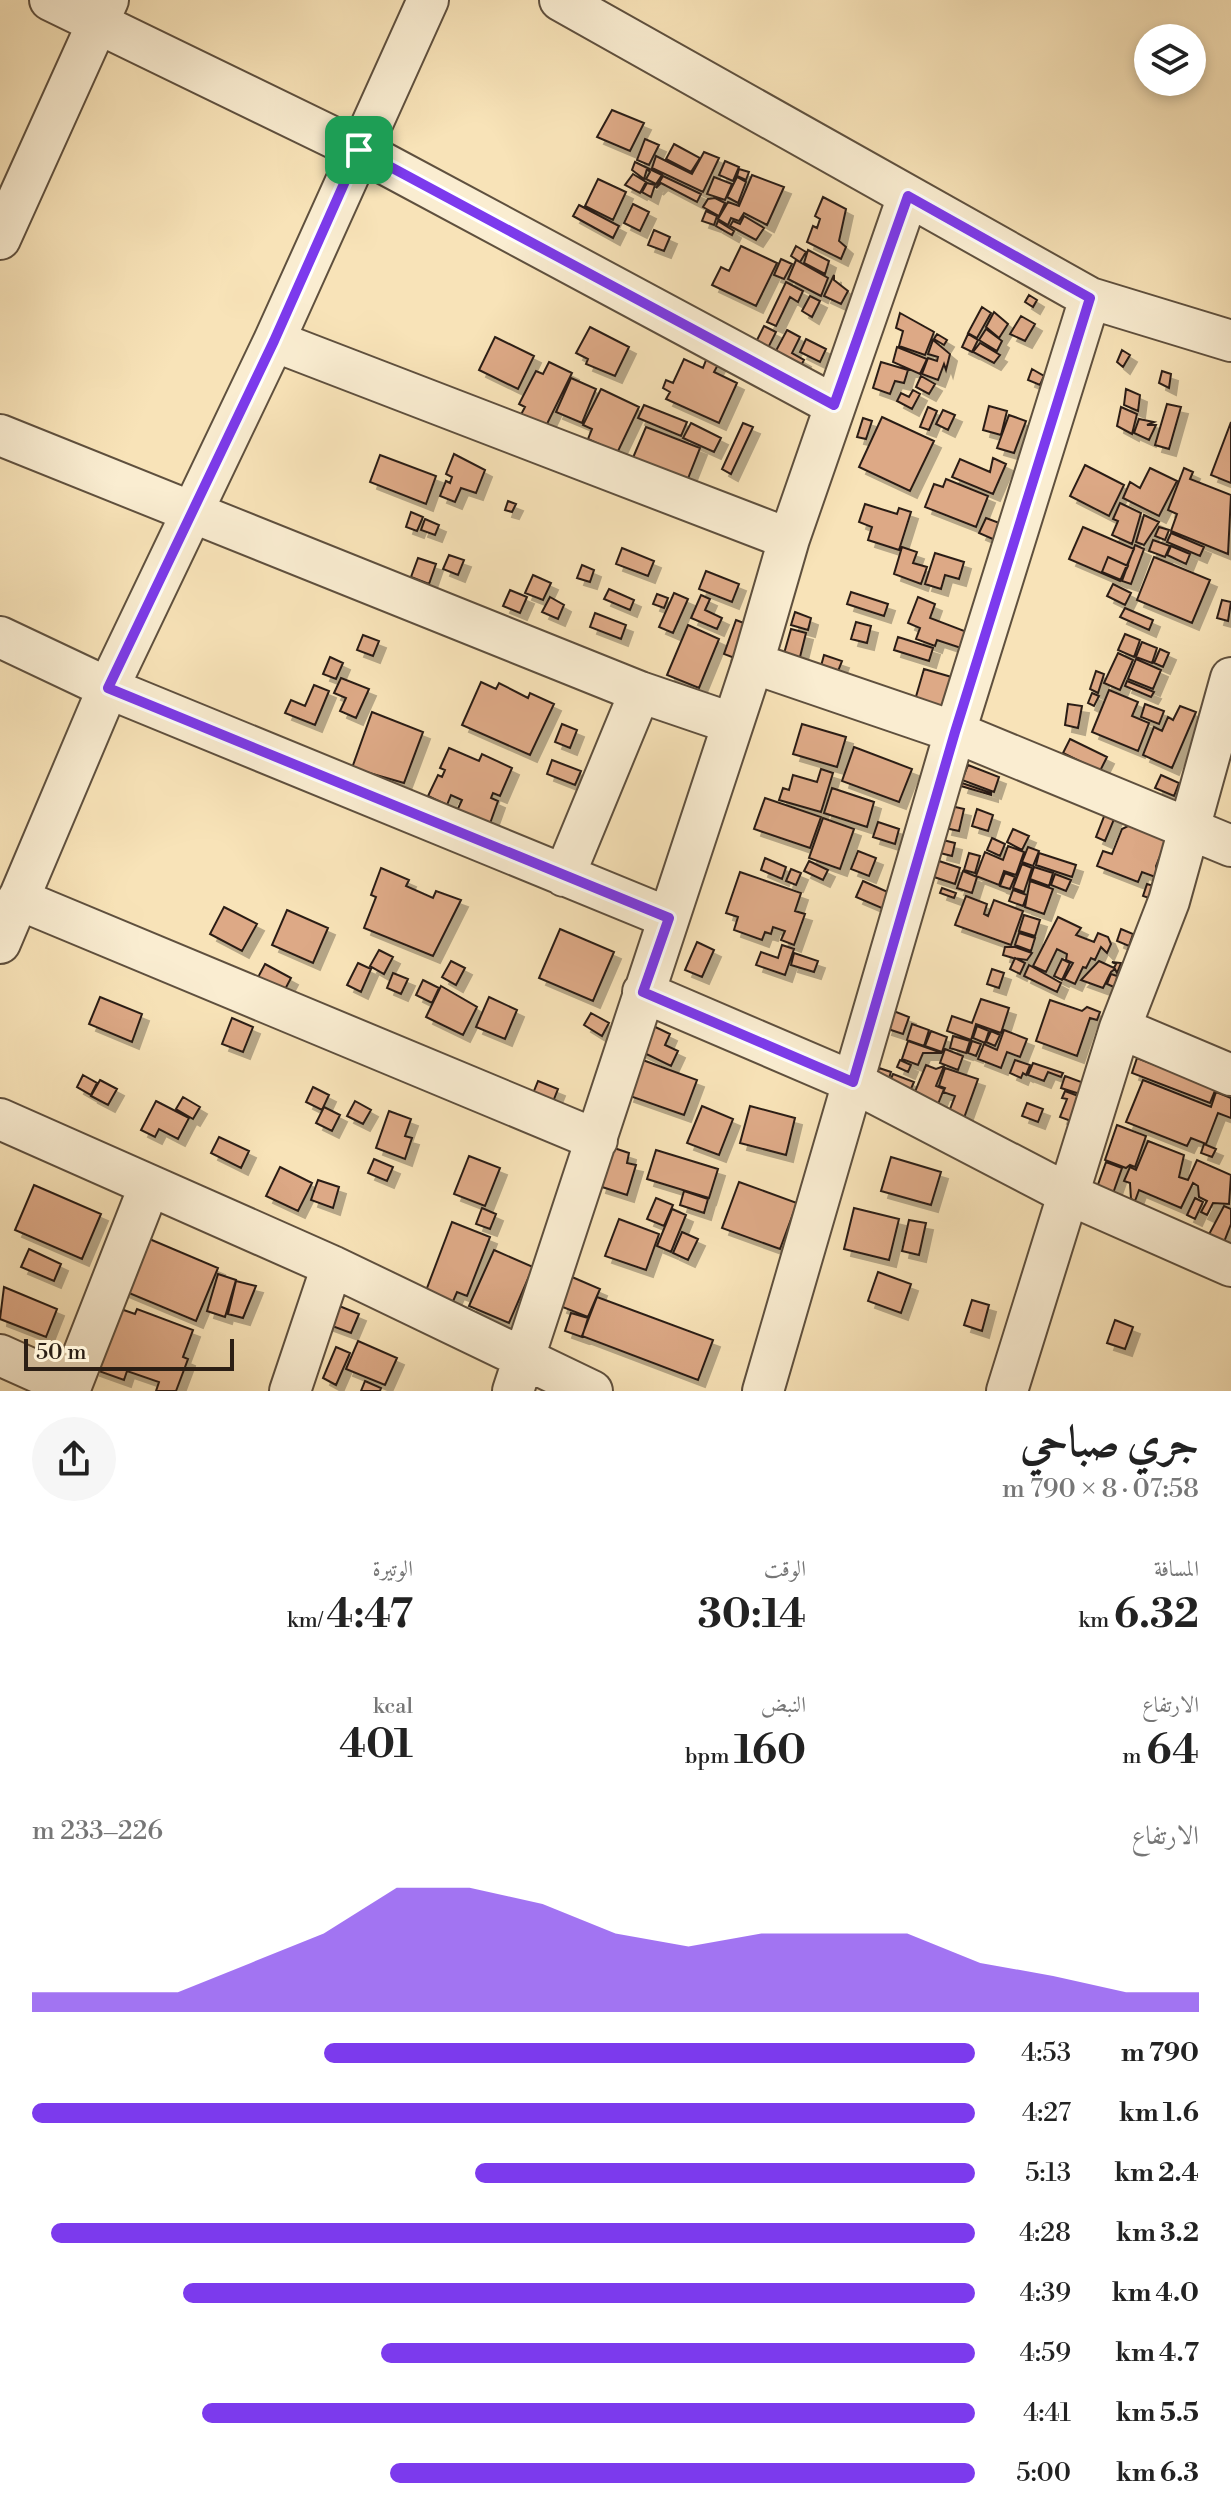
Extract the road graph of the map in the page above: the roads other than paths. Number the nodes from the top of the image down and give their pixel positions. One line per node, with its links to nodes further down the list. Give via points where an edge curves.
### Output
1 (50, 0): 4 (street)
2 (428, 0): 5 (street)
3 (560, 0): 6 (street)
4 (102, 11): 5 (street); 7 (street)
5 (359, 150): 9 (street); 11 (street)
6 (908, 196): 8 (street); 11 (street)
7 (0, 239)
8 (1090, 298): 10 (street); 21 (street)
9 (274, 341): 13 (street); 14 (street)
10 (1231, 341)
11 (834, 405): 14 (street)
12 (0, 435): 13 (street)
13 (190, 513): 18 (street); 19 (street)
14 (789, 539): 16 (street)
15 (0, 637): 18 (street)
16 (753, 663): 20 (street); 21 (street)
17 (1231, 678): 22 (street)
18 (108, 688): 24 (street); 25 (street)
19 (640, 692): 20 (street); 24 (street)
20 (731, 723): 26 (street)
21 (955, 732): 22 (street); 31 (street)
22 (1189, 828): 23 (street); 29 (street, via 1169,901)
23 (1231, 846)
24 (564, 876): 26 (street)
25 (18, 899): 27 (street); 33 (street)
26 (669, 918): 28 (street)
27 (0, 943)
28 (643, 992): 31 (street); 33 (street)
29 (1120, 1028): 30 (street); 35 (street)
30 (1231, 1075)
31 (853, 1082): 35 (street); 43 (street)
32 (0, 1119): 34 (street)
33 (597, 1140): 39 (street)
34 (149, 1187): 36 (street); 40 (street)
35 (1068, 1194): 37 (street); 44 (street)
36 (332, 1266): 39 (street); 41 (street)
37 (1231, 1266)
38 (0, 1355): 40 (street)
39 (519, 1375): 42 (street)
40 (70, 1389)
41 (290, 1391)
42 (592, 1391)
43 (763, 1391)
44 (1007, 1391)

